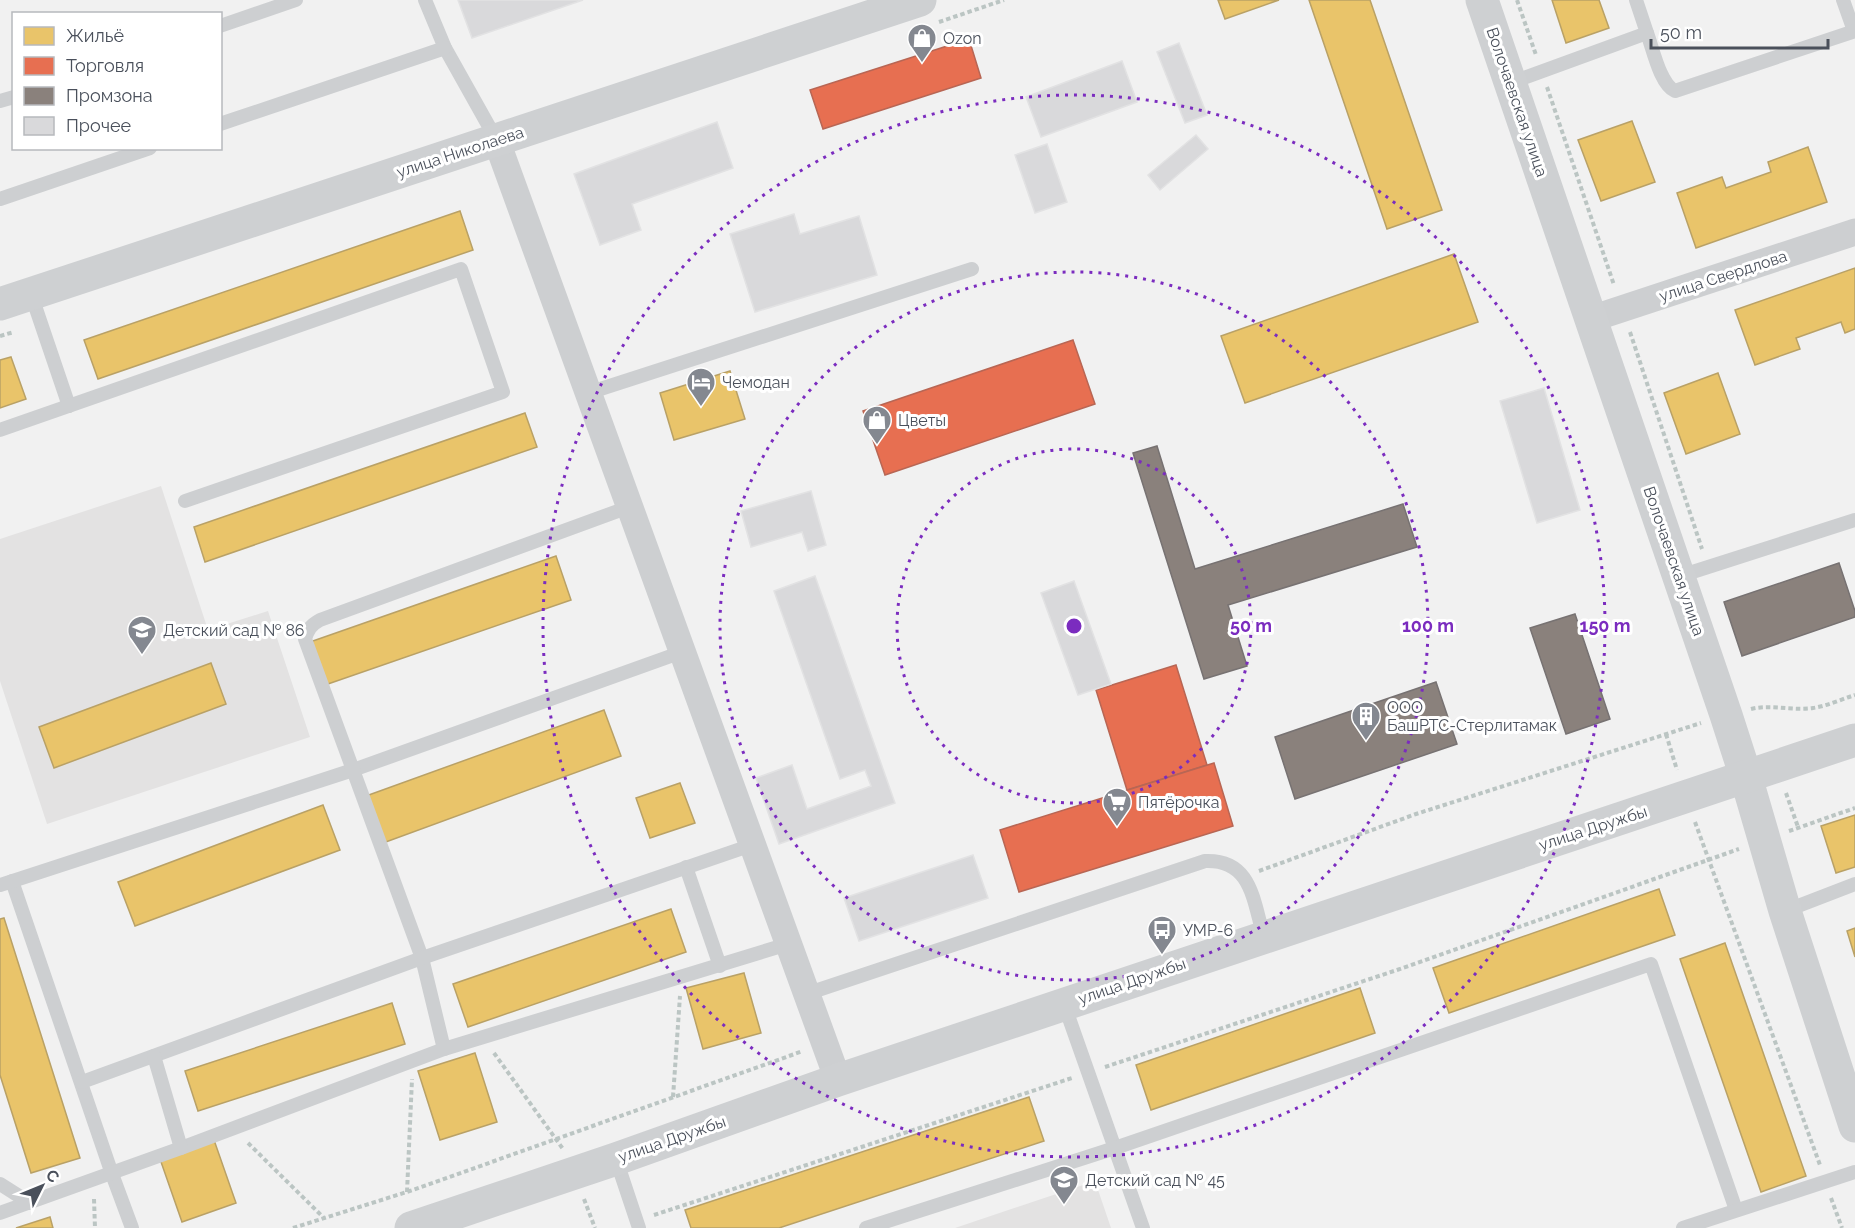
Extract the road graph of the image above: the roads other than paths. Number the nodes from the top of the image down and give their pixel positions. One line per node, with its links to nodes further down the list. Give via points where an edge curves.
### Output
1 (296, 0): 7 (lane)
2 (425, 0): 10 (lane)
3 (920, 0): 13 (main road, улица Николаева)
4 (1482, 0): 11 (main road, Волочаевская улица)
5 (1636, 0): 9 (lane)
6 (1843, 0): 8 (lane)
7 (222, 25)
8 (1854, 31): 9 (lane, via 1675,91 1664,80)
9 (1647, 33): 11 (lane)
10 (445, 48): 12 (lane); 13 (lane)
11 (1510, 83): 20 (main road, Волочаевская улица)
12 (222, 123)
13 (496, 139): 18 (main road, улица Николаева); 21 (street)
14 (144, 150): 15 (lane)
15 (0, 199)
16 (1855, 232): 20 (street, улица Свердлова)
17 (972, 269): 21 (lane)
18 (31, 294): 19 (main road, улица Николаева); 22 (lane)
19 (0, 304)
20 (1592, 319): 27 (main road, Волочаевская улица)
21 (588, 393): 25 (street)
22 (69, 406): 23 (lane); 24 (lane, via 461,269 503,392)
23 (0, 430)
24 (185, 501)
25 (629, 507): 28 (street); 30 (lane, via 312,624 305,639)
26 (1855, 520): 27 (lane)
27 (1694, 572): 31 (main road, Волочаевская улица)
28 (682, 652): 30 (lane); 32 (street)
29 (1855, 740): 31 (main road, улица Дружбы)
30 (353, 770): 34 (lane); 39 (lane)
31 (1746, 777): 36 (main road, Волочаевская улица); 37 (main road, улица Дружбы)
32 (752, 845): 33 (lane); 38 (street)
33 (686, 867): 39 (lane); 40 (lane)
34 (6, 883): 46 (lane)
35 (1855, 884): 36 (lane)
36 (1785, 911): 47 (main road, Волочаевская улица)
37 (1264, 937): 41 (lane, via 1245,876 1220,860 1205,861); 42 (main road, улица Дружбы)
38 (788, 944): 40 (lane); 41 (street)
39 (422, 958): 43 (lane); 44 (lane)
40 (720, 966): 43 (lane)
41 (806, 994): 45 (street)
42 (1064, 1004): 45 (main road, улица Дружбы); 49 (lane)
43 (444, 1049): 48 (lane)
44 (154, 1056): 46 (lane); 48 (lane)
45 (838, 1080): 50 (main road, улица Дружбы)
46 (82, 1082): 52 (lane)
47 (1855, 1126)
48 (181, 1148): 52 (lane)
49 (1115, 1148): 55 (lane, via 1651,964); 60 (lane); 61 (lane)
50 (615, 1159): 57 (lane); 59 (main road, улица Дружбы)
51 (1855, 1172): 55 (lane)
52 (112, 1174): 54 (lane); 58 (lane)
53 (0, 1184): 54 (lane)
54 (30, 1203): 56 (lane)
55 (1736, 1210): 62 (lane)
56 (0, 1213)
57 (638, 1225)
58 (132, 1228)
59 (411, 1228)
60 (866, 1228)
61 (1143, 1228)
62 (1683, 1228)

